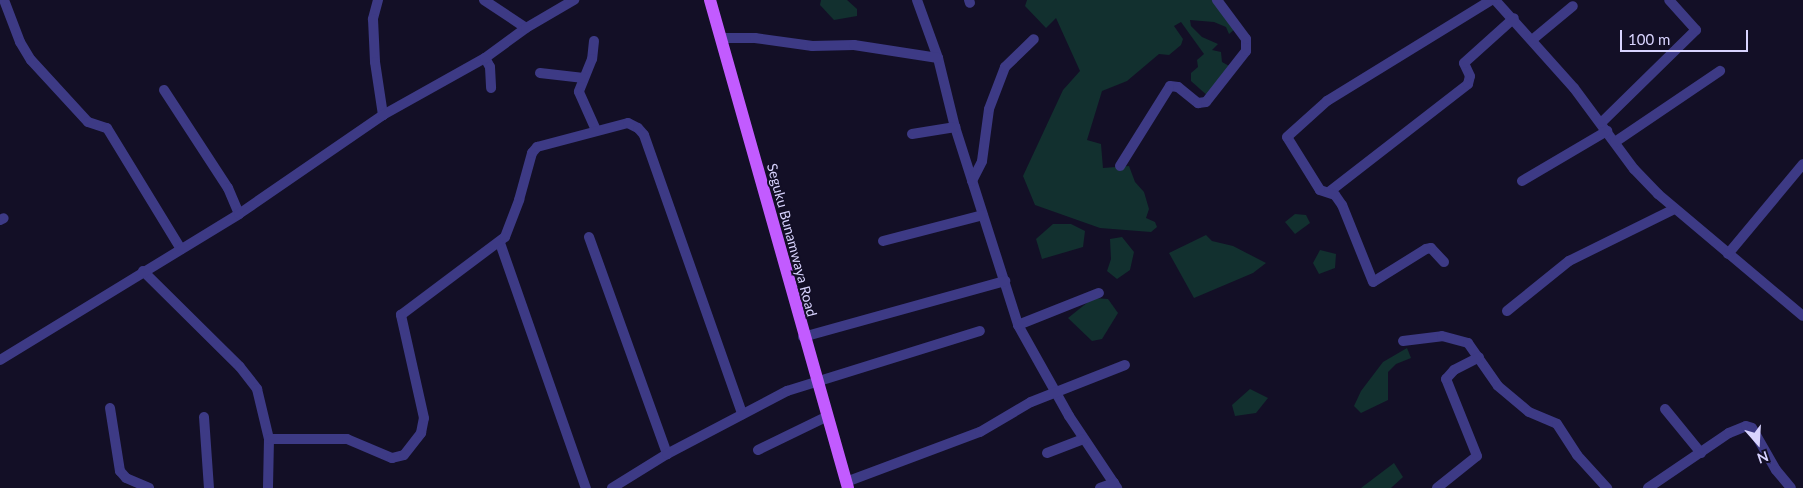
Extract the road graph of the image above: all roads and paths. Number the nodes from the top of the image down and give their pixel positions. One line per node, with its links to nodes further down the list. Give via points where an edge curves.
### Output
1 (4, 0): 41 (street, via 20,42 31,60 88,122 107,128)
2 (378, 0): 24 (street, via 373,19)
3 (484, 0): 12 (street)
4 (574, 0): 12 (street)
5 (710, 0): 13 (main road, Seguku Bunamwaya Road)
6 (917, 0): 18 (street)
7 (1217, 0): 31 (street, via 1246,39 1246,50 1206,102 1198,103 1178,87 1170,86)
8 (1495, 0): 11 (street); 34 (street, via 1326,101 1288,133 1288,140 1320,190)
9 (1669, 0): 26 (street, via 1696,30)
10 (1573, 6): 15 (street)
11 (1514, 18): 15 (street); 34 (street, via 1464,64 1470,76 1468,84)
12 (526, 28): 17 (street)
13 (721, 38): 18 (street, via 755,38 812,46 854,45); 51 (main road, Seguku Bunamwaya Road)
14 (1034, 38): 32 (street, via 1005,67 990,109 982,162)
15 (1532, 40): 26 (street)
16 (594, 41): 21 (street)
17 (485, 58): 22 (street, via 490,67); 24 (street)
18 (938, 58): 25 (street)
19 (1720, 71): 29 (street)
20 (540, 74): 21 (street)
21 (584, 78): 27 (street, via 580,98)
22 (491, 88)
23 (164, 90): 36 (street, via 228,188)
24 (383, 115): 36 (street)
25 (955, 127): 28 (street); 32 (street)
26 (1604, 127): 29 (street); 33 (street)
27 (596, 130): 40 (street, via 543,144 532,153 510,227); 60 (street, via 628,122 644,136)
28 (912, 134)
29 (1615, 142): 35 (street, via 1634,168)
30 (1803, 164): 42 (street)
31 (1120, 166)
32 (972, 180): 37 (street)
33 (1522, 181)
34 (1329, 192): 43 (street, via 1342,205 1373,282 1432,248)
35 (1674, 209): 42 (street); 48 (street, via 1569,261)
36 (239, 214): 41 (street)
37 (983, 215): 39 (street); 45 (street)
38 (589, 237): 68 (street)
39 (883, 241)
40 (500, 243): 63 (street, via 401,314 424,418 421,433 404,455 392,458 347,439); 74 (street)
41 (181, 249): 44 (street)
42 (1728, 254): 47 (street)
43 (1444, 262)
44 (143, 271): 54 (street); 63 (street, via 249,378 262,403)
45 (1005, 281): 49 (street); 51 (street)
46 (1099, 293): 49 (street)
47 (1801, 310)
48 (1507, 311)
49 (1018, 325): 57 (street)
50 (980, 331): 56 (street)
51 (803, 337): 56 (main road, Seguku Bunamwaya Road)
52 (1403, 341): 53 (street, via 1442,336 1468,343)
53 (1480, 357): 77 (street, via 1454,370 1446,379 1477,456); 78 (street, via 1498,386 1528,412 1557,424 1577,455)
54 (0, 360)
55 (1126, 365): 57 (street)
56 (816, 384): 60 (street, via 786,391); 62 (main road, Seguku Bunamwaya Road)
57 (1056, 392): 64 (street); 69 (street, via 1030,402 980,432)
58 (110, 408): 71 (street, via 120,471 126,478)
59 (1666, 410): 67 (street)
60 (742, 414): 68 (street)
61 (204, 417): 72 (street)
62 (826, 417): 65 (street); 69 (main road, Seguku Bunamwaya Road)
63 (269, 439): 73 (street)
64 (1083, 439): 66 (street); 70 (street)
65 (758, 450)
66 (1048, 453)
67 (1701, 453): 79 (street); 80 (street, via 1740,428 1752,428 1776,470)
68 (667, 454): 75 (street)
69 (847, 485)
70 (1115, 486): 76 (street)
71 (149, 488)
72 (209, 488)
73 (268, 488)
74 (586, 488)
75 (612, 488)
76 (1100, 488)
77 (1437, 488)
78 (1607, 488)
79 (1648, 488)
80 (1791, 488)

